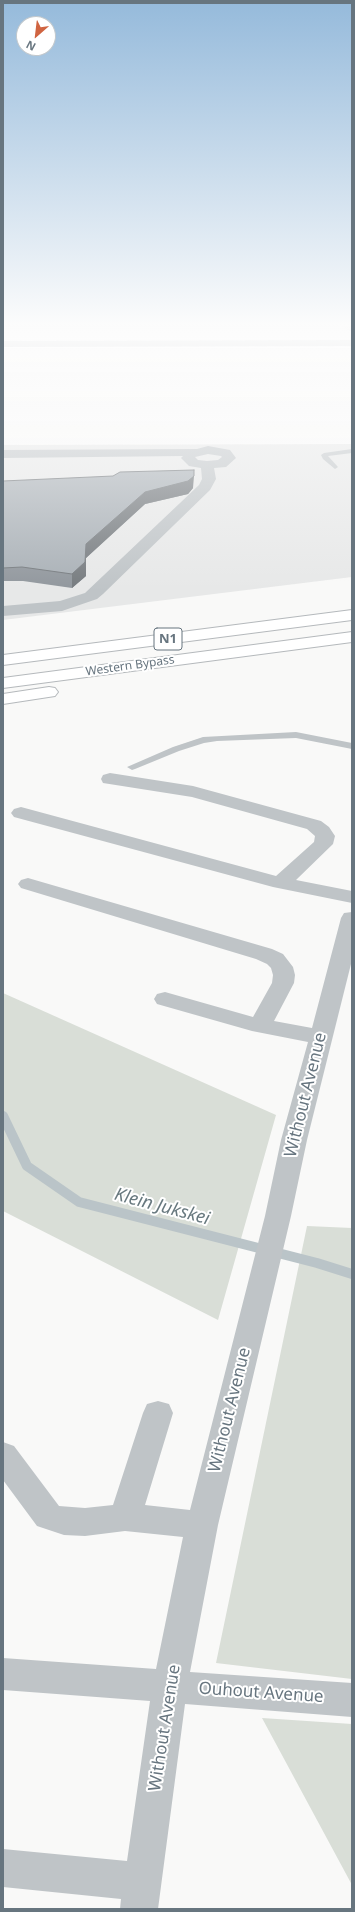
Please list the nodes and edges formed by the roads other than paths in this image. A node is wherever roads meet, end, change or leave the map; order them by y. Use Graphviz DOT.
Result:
graph roads {
  1 [pos="351,451"];
  2 [pos="3,454"];
  3 [pos="199,460"];
  4 [pos="3,462"];
  5 [pos="335,467"];
  6 [pos="3,612"];
  7 [pos="352,615"];
  8 [pos="333,618"];
  9 [pos="352,637"];
  10 [pos="329,639"];
  11 [pos="3,647"];
  12 [pos="3,660"];
  13 [pos="3,683"];
  14 [pos="3,699"];
  15 [pos="352,746"];
  16 [pos="132,767"];
  17 [pos="110,779"];
  18 [pos="21,813"];
  19 [pos="280,882"];
  20 [pos="28,884"];
  21 [pos="352,897"];
  22 [pos="352,918"];
  23 [pos="165,999"];
  24 [pos="260,1026"];
  25 [pos="320,1037"];
  26 [pos="158,1413"];
  27 [pos="3,1455"];
  28 [pos="125,1517"];
  29 [pos="202,1524"];
  30 [pos="3,1674"];
  31 [pos="170,1686"];
  32 [pos="352,1700"];
  33 [pos="3,1868"];
  34 [pos="141,1896"];
  1 -- 5 [label="lane"];
  2 -- 3 [label="street"];
  3 -- 4 [label="street"];
  3 -- 6 [label="street"];
  7 -- 8 [label="highway, Western Bypass / N1"];
  8 -- 11 [label="highway"];
  8 -- 12 [label="highway, Western Bypass / N1"];
  9 -- 10 [label="highway, Western Bypass / N1"];
  10 -- 13 [label="highway, Western Bypass / N1"];
  10 -- 14 [label="highway"];
  15 -- 16 [label="lane"];
  17 -- 19 [label="street"];
  18 -- 19 [label="street"];
  19 -- 21 [label="street"];
  20 -- 24 [label="street"];
  22 -- 25 [label="street, Without Avenue"];
  23 -- 24 [label="street"];
  24 -- 25 [label="street"];
  25 -- 29 [label="street, Without Avenue"];
  26 -- 28 [label="street"];
  27 -- 28 [label="street"];
  28 -- 29 [label="street"];
  29 -- 31 [label="street, Without Avenue"];
  30 -- 31 [label="street, Ouhout Avenue"];
  31 -- 32 [label="street, Ouhout Avenue"];
  31 -- 34 [label="street, Without Avenue"];
  33 -- 34 [label="street"];
}
